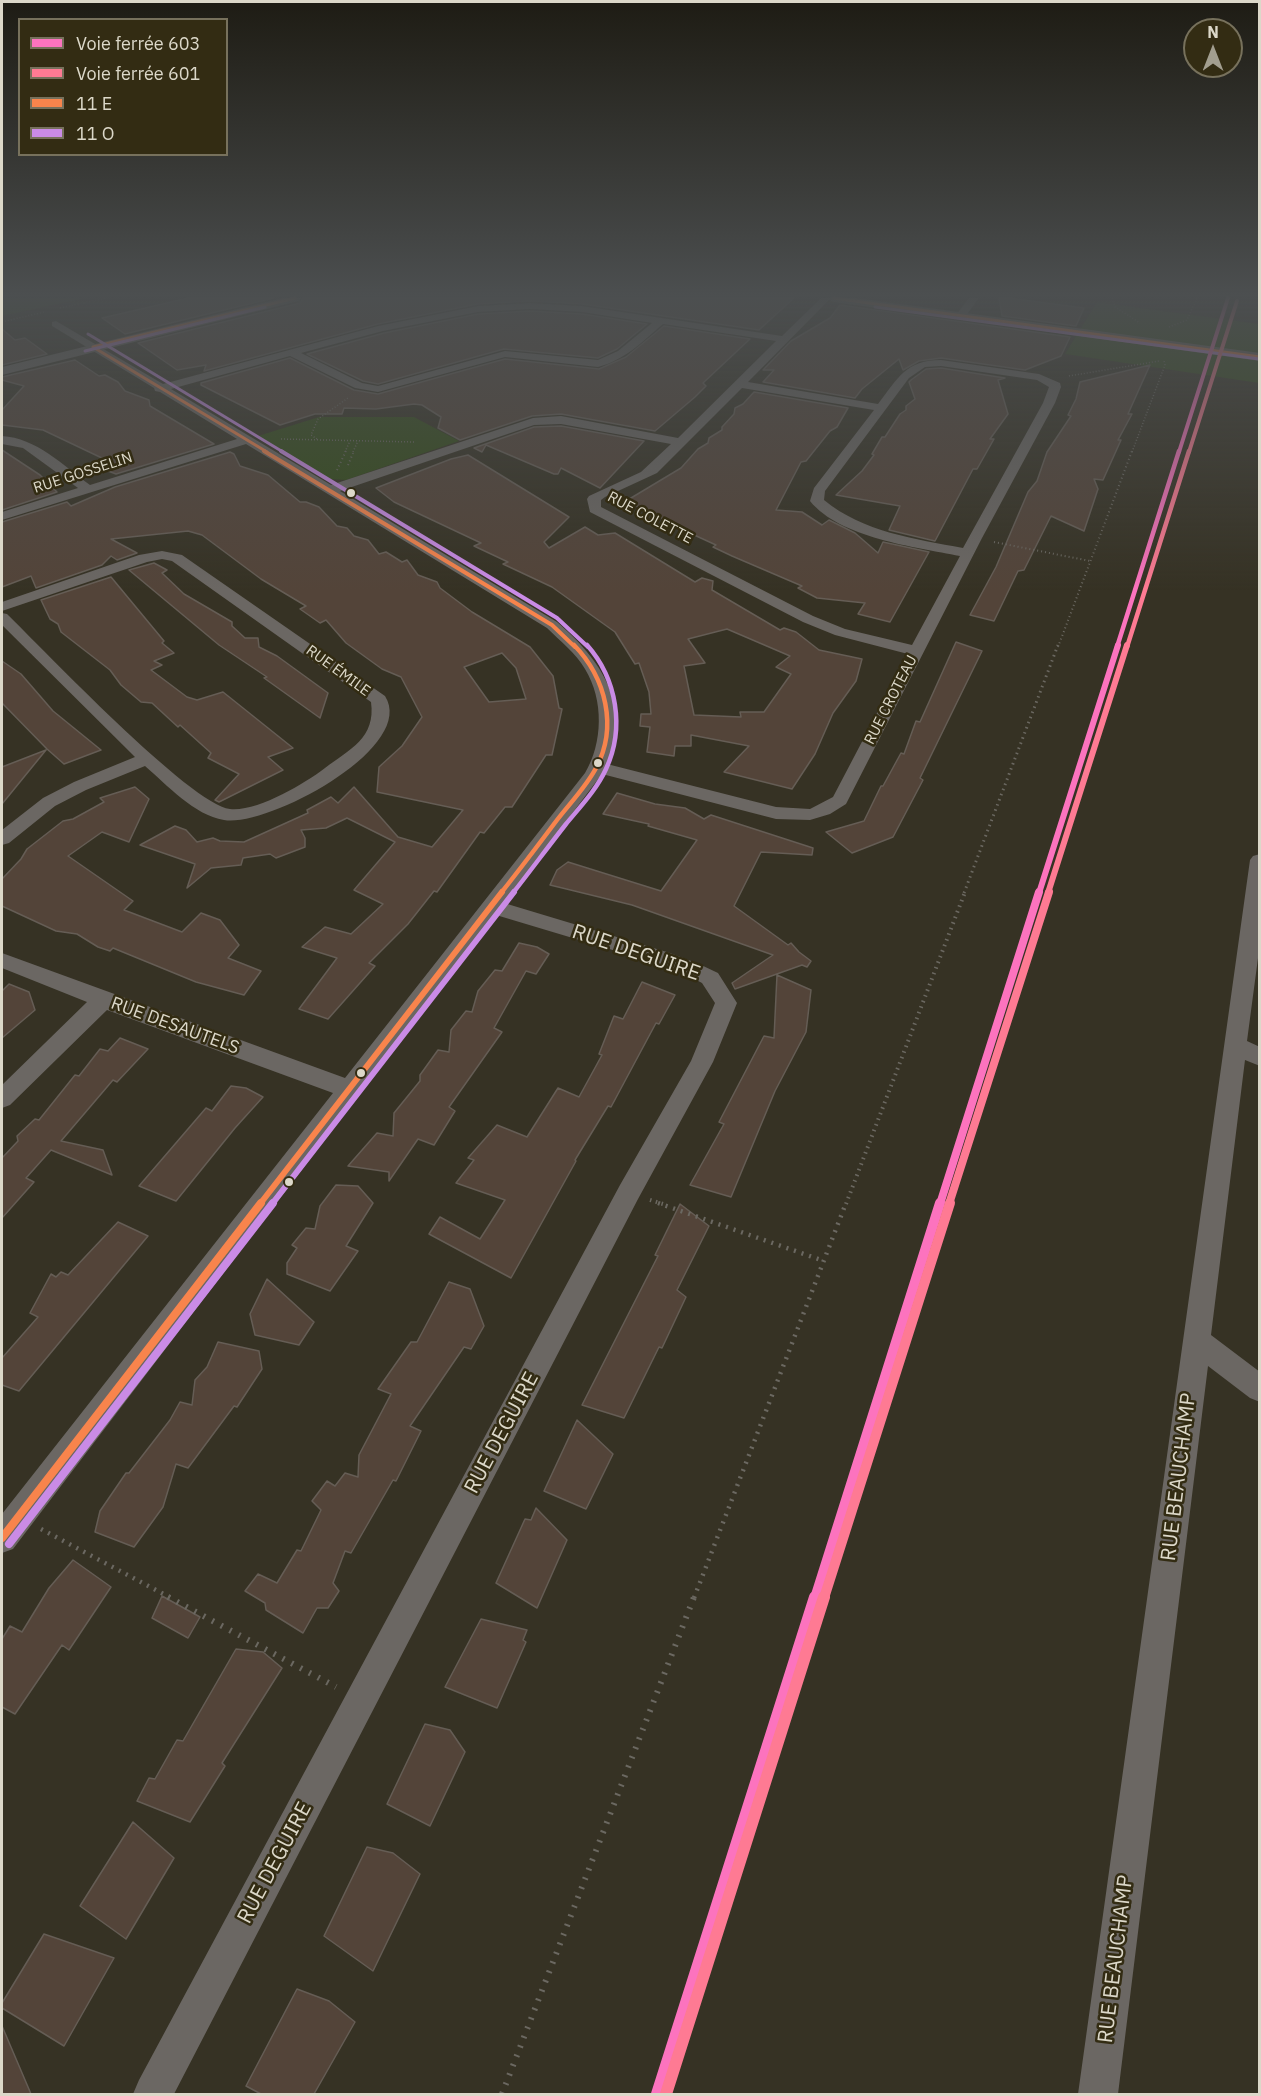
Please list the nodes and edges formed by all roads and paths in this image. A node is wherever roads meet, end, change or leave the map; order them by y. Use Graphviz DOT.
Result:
graph roads {
  1 [pos="170,396"];
  2 [pos="352,396"];
  3 [pos="728,396"];
  4 [pos="810,396"];
  5 [pos="891,396"];
  6 [pos="1053,396"];
  7 [pos="1153,396"];
  8 [pos="882,408"];
  9 [pos="311,435"];
  10 [pos="2,440"];
  11 [pos="298,440"];
  12 [pos="319,440"];
  13 [pos="244,441"];
  14 [pos="350,441"];
  15 [pos="680,442"];
  16 [pos="458,447"];
  17 [pos="323,486"];
  18 [pos="86,488"];
  19 [pos="2,516"];
  20 [pos="972,546"];
  21 [pos="1090,561"];
  22 [pos="2,607"];
  23 [pos="2,617"];
  24 [pos="917,651"];
  25 [pos="147,759"];
  26 [pos="597,767"];
  27 [pos="2,839"];
  28 [pos="1260,860"];
  29 [pos="489,906"];
  30 [pos="2,960"];
  31 [pos="103,1000"];
  32 [pos="1248,1051"];
  33 [pos="349,1089"];
  34 [pos="2,1099"];
  35 [pos="629,1192"];
  36 [pos="824,1261"];
  37 [pos="1197,1341"];
  38 [pos="1260,1389"];
  39 [pos="41,1529"];
  40 [pos="2,1538"];
  41 [pos="340,1688"];
  42 [pos="153,2094"];
  43 [pos="502,2094"];
  44 [pos="1098,2094"];
  1 -- 13 [label="street"];
  2 -- 9 [label="path"];
  3 -- 15 [label="street, RUE COLETTE"];
  4 -- 8 [label="street"];
  5 -- 8 [label="street"];
  6 -- 20 [label="street, RUE CROTEAU"];
  7 -- 21 [label="path"];
  8 -- 20 [label="street"];
  9 -- 11 [label="path"];
  9 -- 12 [label="path"];
  10 -- 18 [label="street"];
  11 -- 12 [label="path"];
  11 -- 13 [label="path"];
  12 -- 14 [label="path"];
  13 -- 17 [label="street"];
  13 -- 18 [label="street, RUE GOSSELIN"];
  14 -- 16 [label="path"];
  14 -- 17 [label="path"];
  15 -- 16 [label="street"];
  15 -- 24 [label="street, RUE COLETTE"];
  16 -- 17 [label="street"];
  17 -- 26 [label="street"];
  18 -- 19 [label="street, RUE GOSSELIN"];
  20 -- 21 [label="path"];
  20 -- 24 [label="street, RUE CROTEAU"];
  21 -- 36 [label="path"];
  22 -- 25 [label="street, RUE ÉMILE"];
  23 -- 25 [label="street, RUE ÉMILE"];
  24 -- 26 [label="street, RUE CROTEAU"];
  25 -- 27 [label="street"];
  26 -- 29 [label="street"];
  28 -- 32 [label="street, RUE BEAUCHAMP"];
  29 -- 33 [label="street"];
  29 -- 35 [label="street, RUE DEGUIRE"];
  30 -- 31 [label="street, RUE DESAUTELS"];
  31 -- 33 [label="street, RUE DESAUTELS"];
  31 -- 34 [label="street"];
  32 -- 37 [label="street, RUE BEAUCHAMP"];
  33 -- 40 [label="street"];
  35 -- 36 [label="path"];
  35 -- 42 [label="street, RUE DEGUIRE"];
  36 -- 43 [label="path"];
  37 -- 38 [label="street"];
  37 -- 44 [label="street, RUE BEAUCHAMP"];
  39 -- 41 [label="path"];
}
